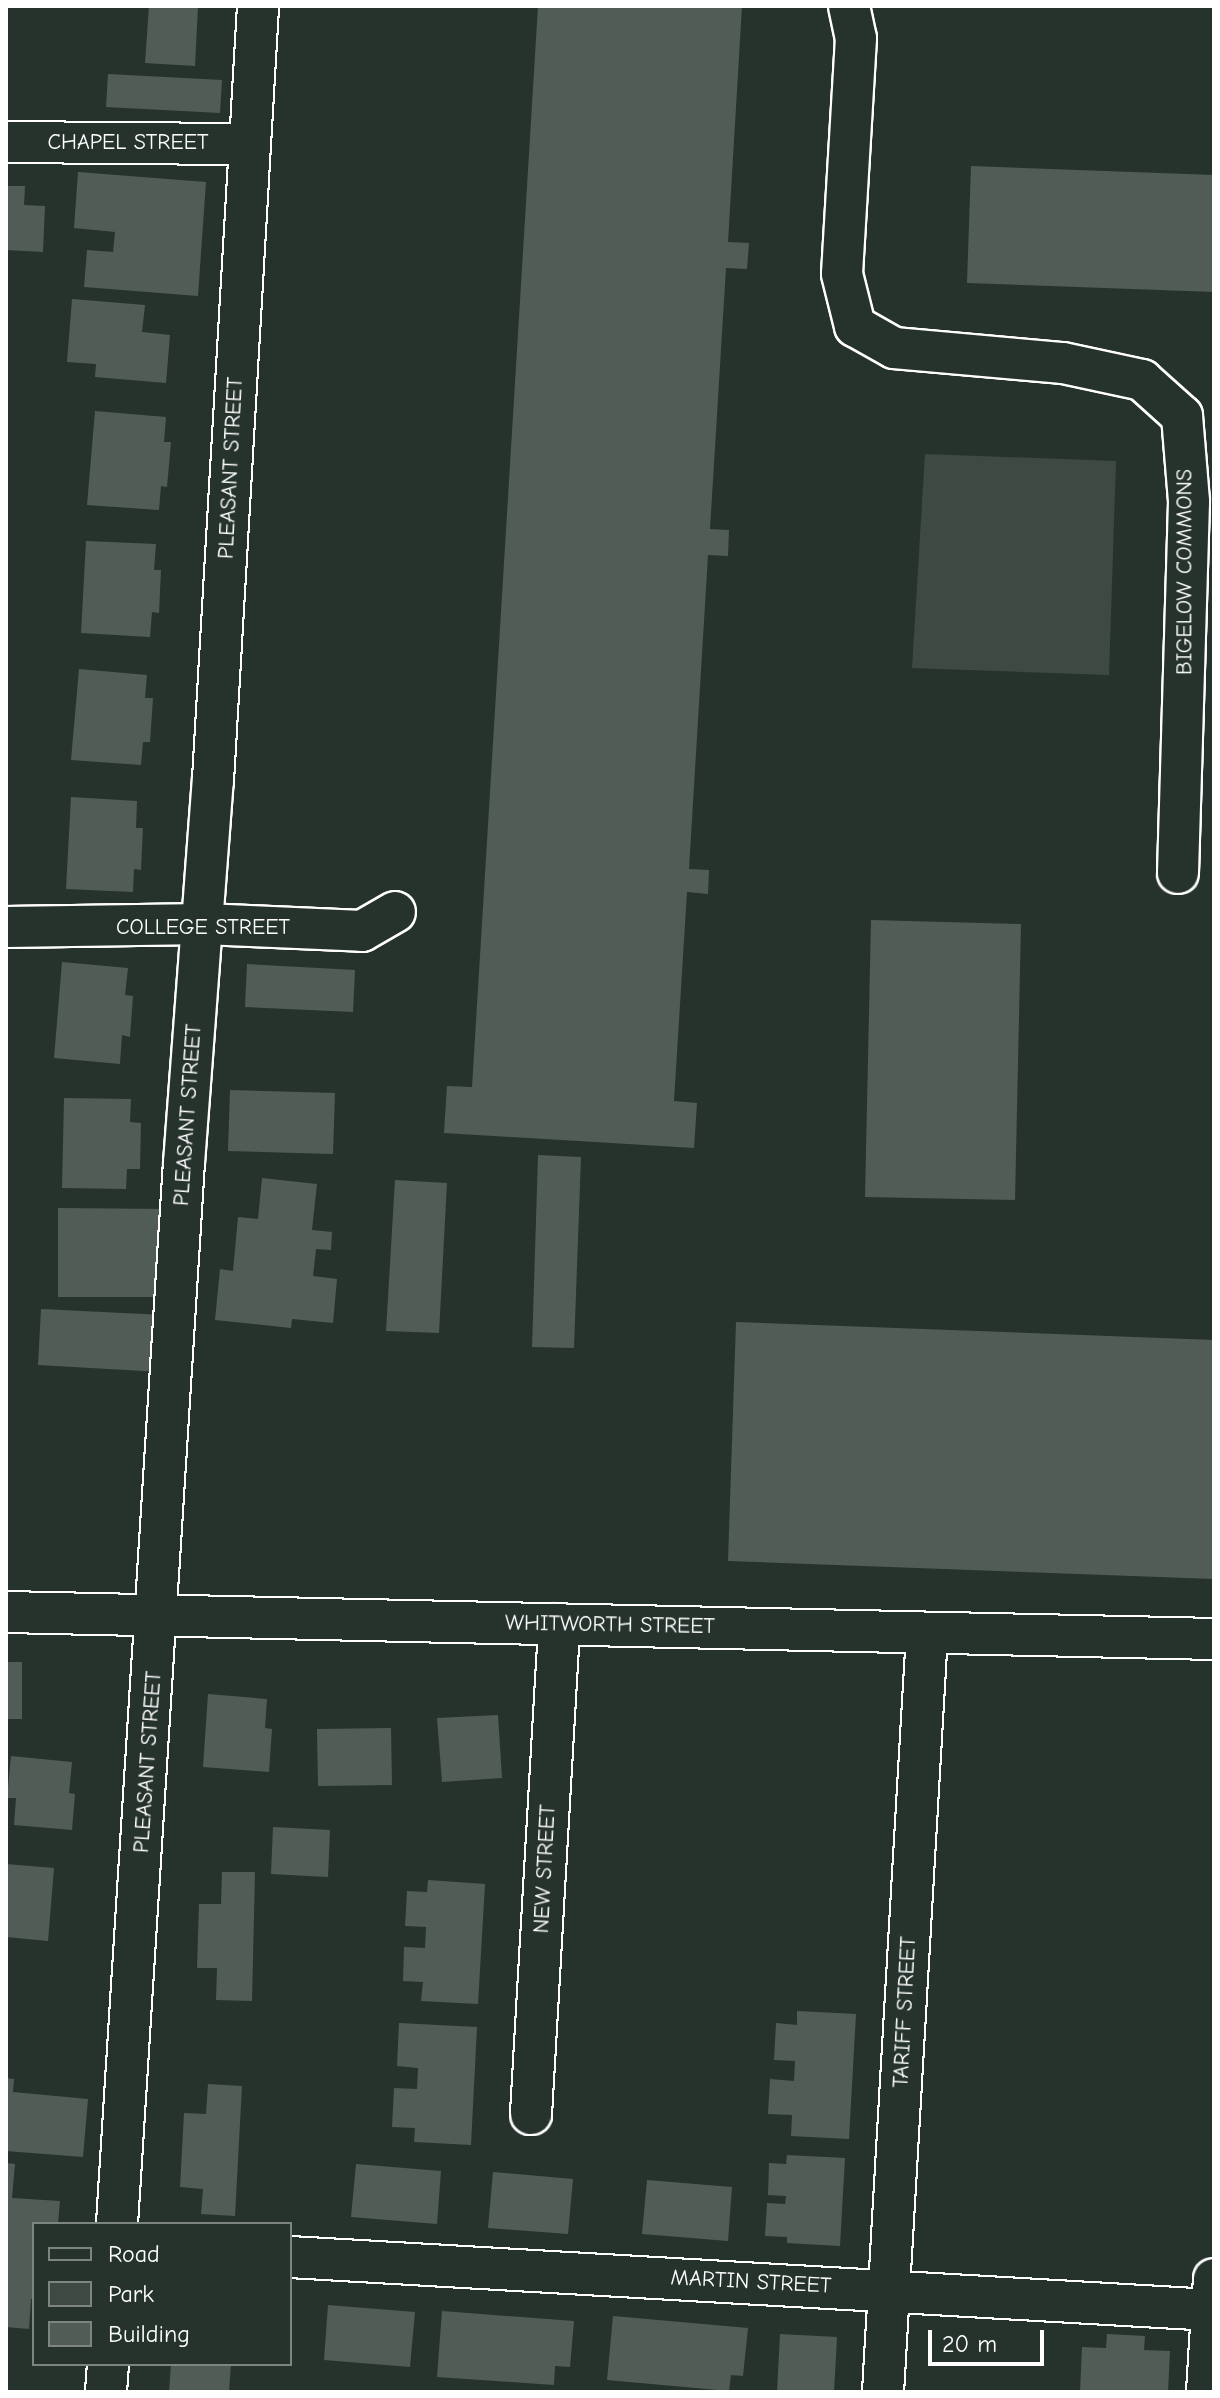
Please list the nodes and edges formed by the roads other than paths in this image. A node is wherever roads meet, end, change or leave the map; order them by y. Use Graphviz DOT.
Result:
graph roads {
  1 [pos="258,6"];
  2 [pos="849,6"];
  3 [pos="6,142"];
  4 [pos="249,144"];
  5 [pos="1178,873"];
  6 [pos="395,912"];
  7 [pos="204,924"];
  8 [pos="6,927"];
  9 [pos="6,1612"];
  10 [pos="158,1615"];
  11 [pos="559,1624"];
  12 [pos="927,1633"];
  13 [pos="1214,1639"];
  14 [pos="531,2114"];
  15 [pos="117,2222"];
  16 [pos="292,2257"];
  17 [pos="889,2290"];
  18 [pos="1213,2294"];
  19 [pos="108,2366"];
  20 [pos="106,2392"];
  21 [pos="883,2392"];
  22 [pos="1207,2392"];
  1 -- 4 [label="street, PLEASANT STREET"];
  2 -- 5 [label="street, BIGELOW COMMONS"];
  3 -- 4 [label="street, CHAPEL STREET"];
  4 -- 7 [label="street, PLEASANT STREET"];
  6 -- 7 [label="street, COLLEGE STREET"];
  7 -- 8 [label="street, COLLEGE STREET"];
  7 -- 10 [label="street, PLEASANT STREET"];
  9 -- 10 [label="street, WHITWORTH STREET"];
  10 -- 11 [label="street, WHITWORTH STREET"];
  10 -- 15 [label="street, PLEASANT STREET"];
  11 -- 12 [label="street, WHITWORTH STREET"];
  11 -- 14 [label="street, NEW STREET"];
  12 -- 13 [label="street, WHITWORTH STREET"];
  12 -- 17 [label="street, TARIFF STREET"];
  16 -- 17 [label="street, MARTIN STREET"];
  17 -- 18 [label="street, MARTIN STREET"];
  17 -- 21 [label="street, TARIFF STREET"];
  18 -- 22 [label="street"];
  19 -- 20 [label="street"];
}
